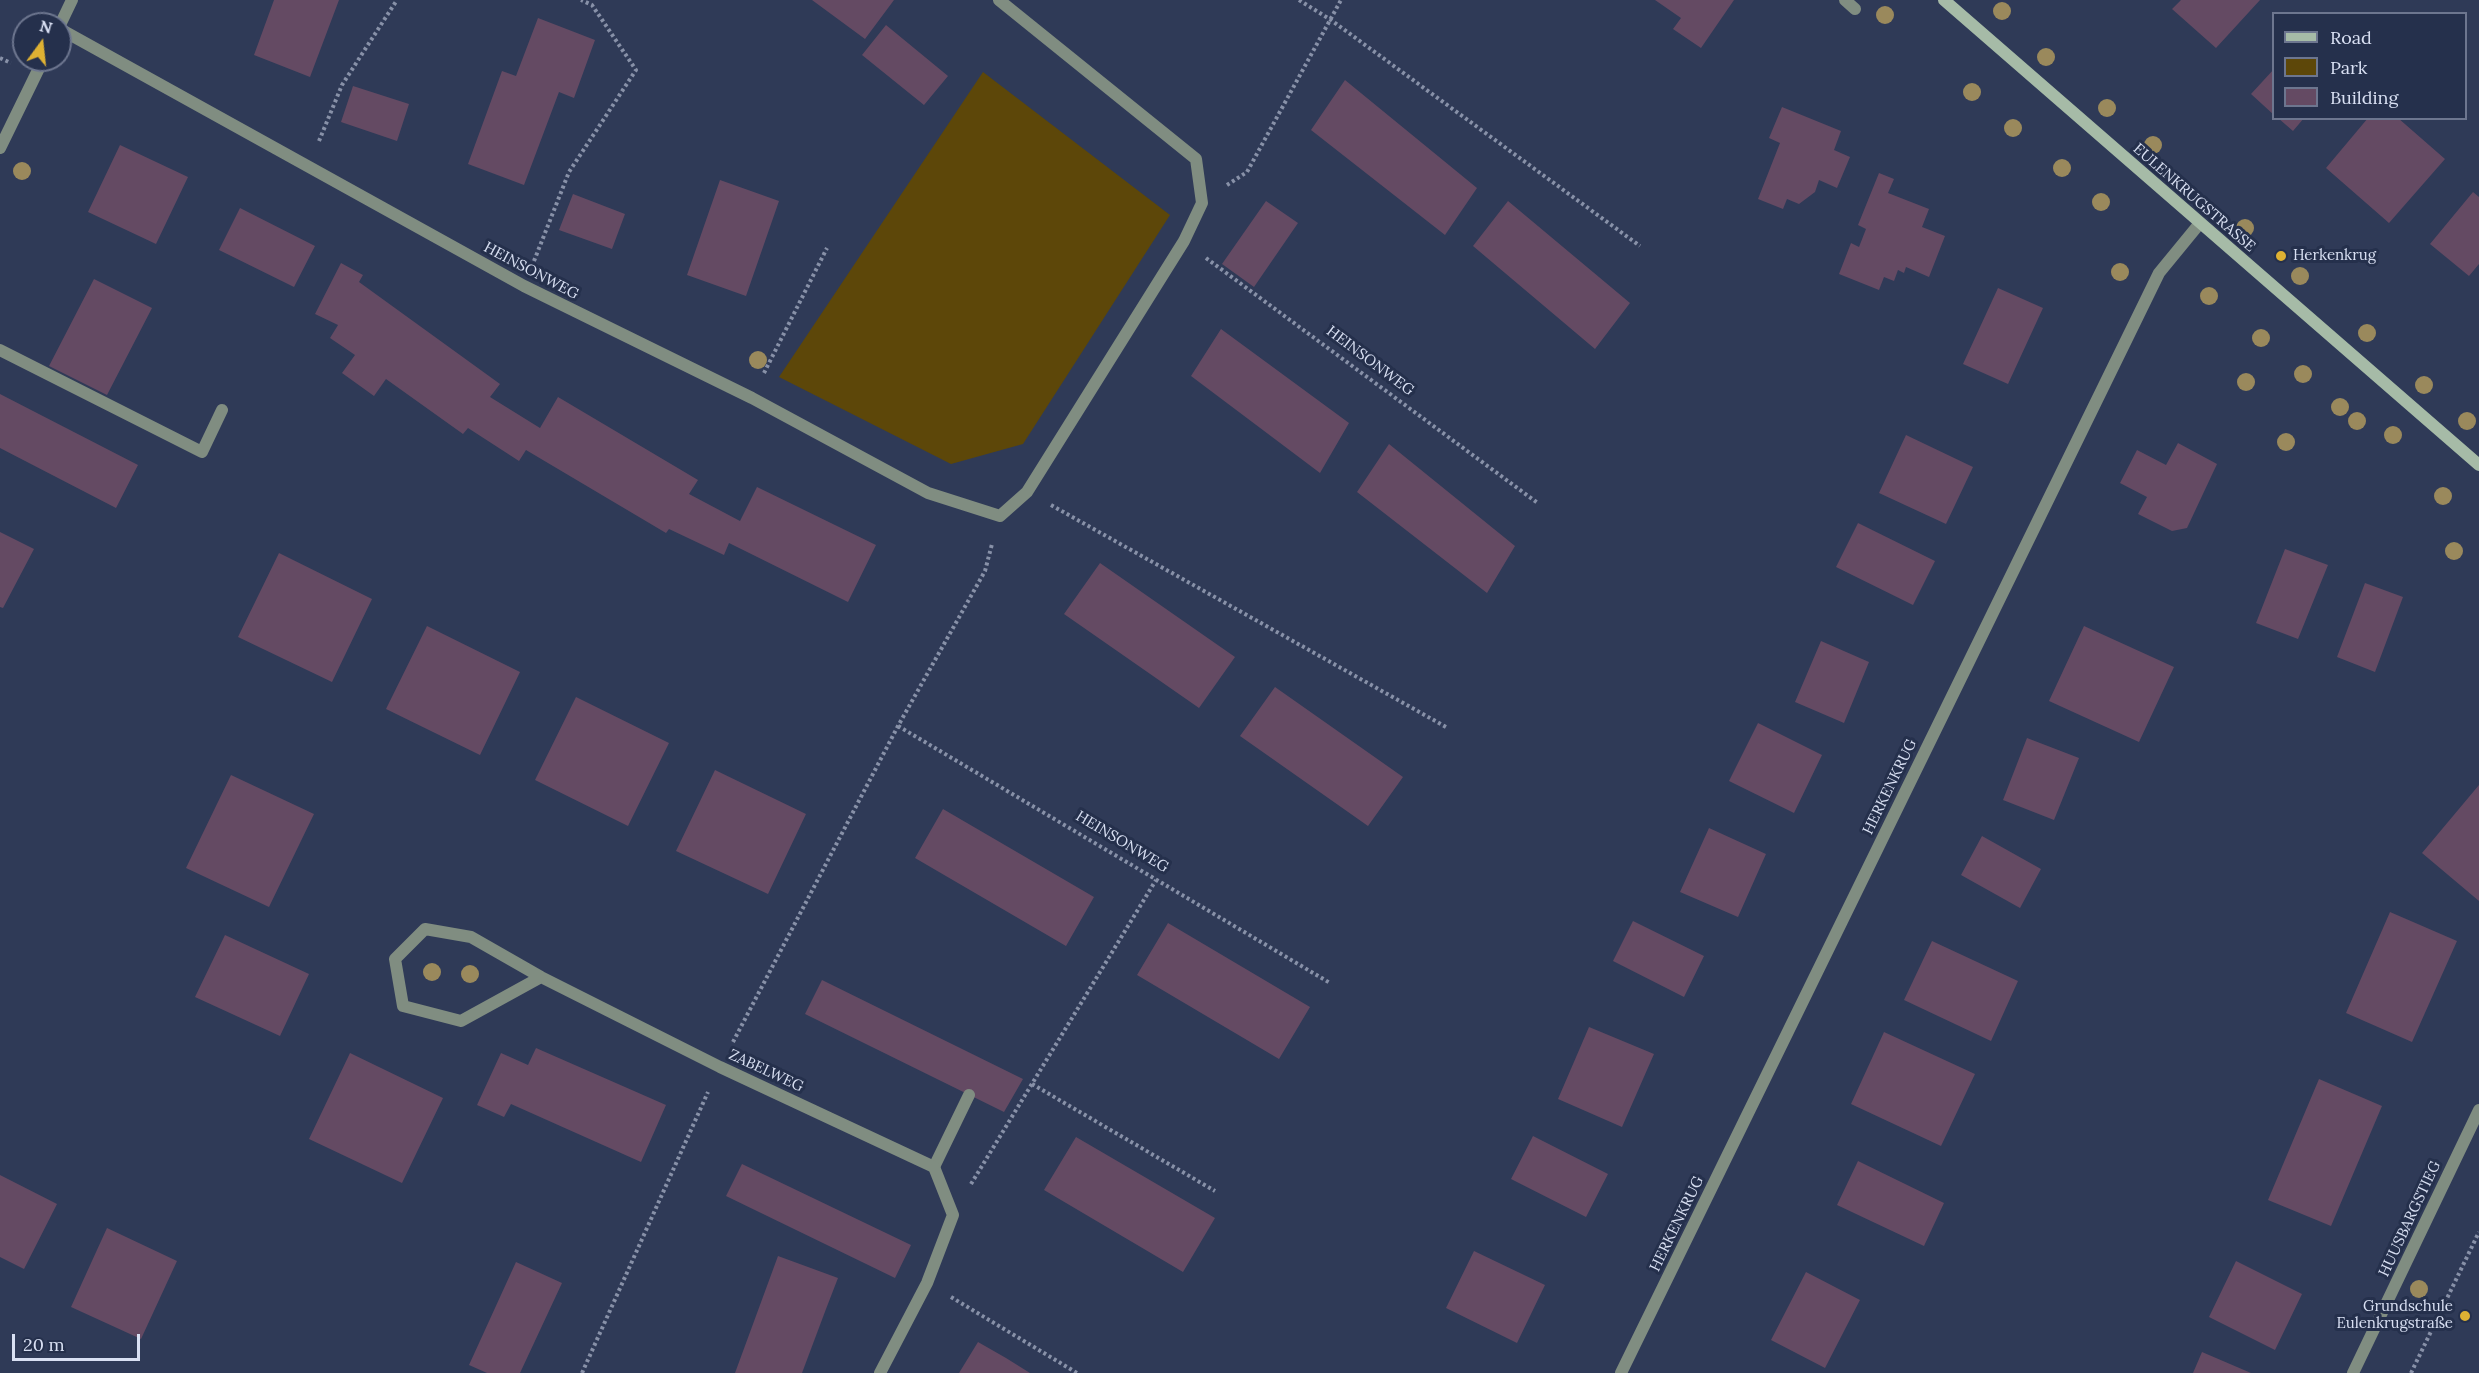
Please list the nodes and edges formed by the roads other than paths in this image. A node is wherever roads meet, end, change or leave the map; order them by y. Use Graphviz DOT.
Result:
graph roads {
  1 [pos="999,0"];
  2 [pos="1845,0"];
  3 [pos="1944,0"];
  4 [pos="1855,9"];
  5 [pos="72,34"];
  6 [pos="37,72"];
  7 [pos="0,148"];
  8 [pos="2200,223"];
  9 [pos="0,350"];
  10 [pos="222,411"];
  11 [pos="2479,465"];
  12 [pos="541,977"];
  13 [pos="969,1095"];
  14 [pos="2479,1110"];
  15 [pos="934,1167"];
  16 [pos="880,1373"];
  17 [pos="1621,1373"];
  18 [pos="2353,1373"];
  1 -- 5 [label="street, HEINSONWEG"];
  2 -- 4 [label="street"];
  3 -- 8 [label="main road, EULENKRUGSTRASSE"];
  6 -- 7 [label="street"];
  8 -- 11 [label="main road, EULENKRUGSTRASSE"];
  8 -- 17 [label="street, HERKENKRUG"];
  9 -- 10 [label="street"];
  12 -- 12 [label="street, ZABELWEG"];
  12 -- 15 [label="street, ZABELWEG"];
  13 -- 15 [label="street"];
  14 -- 18 [label="street, HUUSBARGSTIEG"];
  15 -- 16 [label="street"];
}
